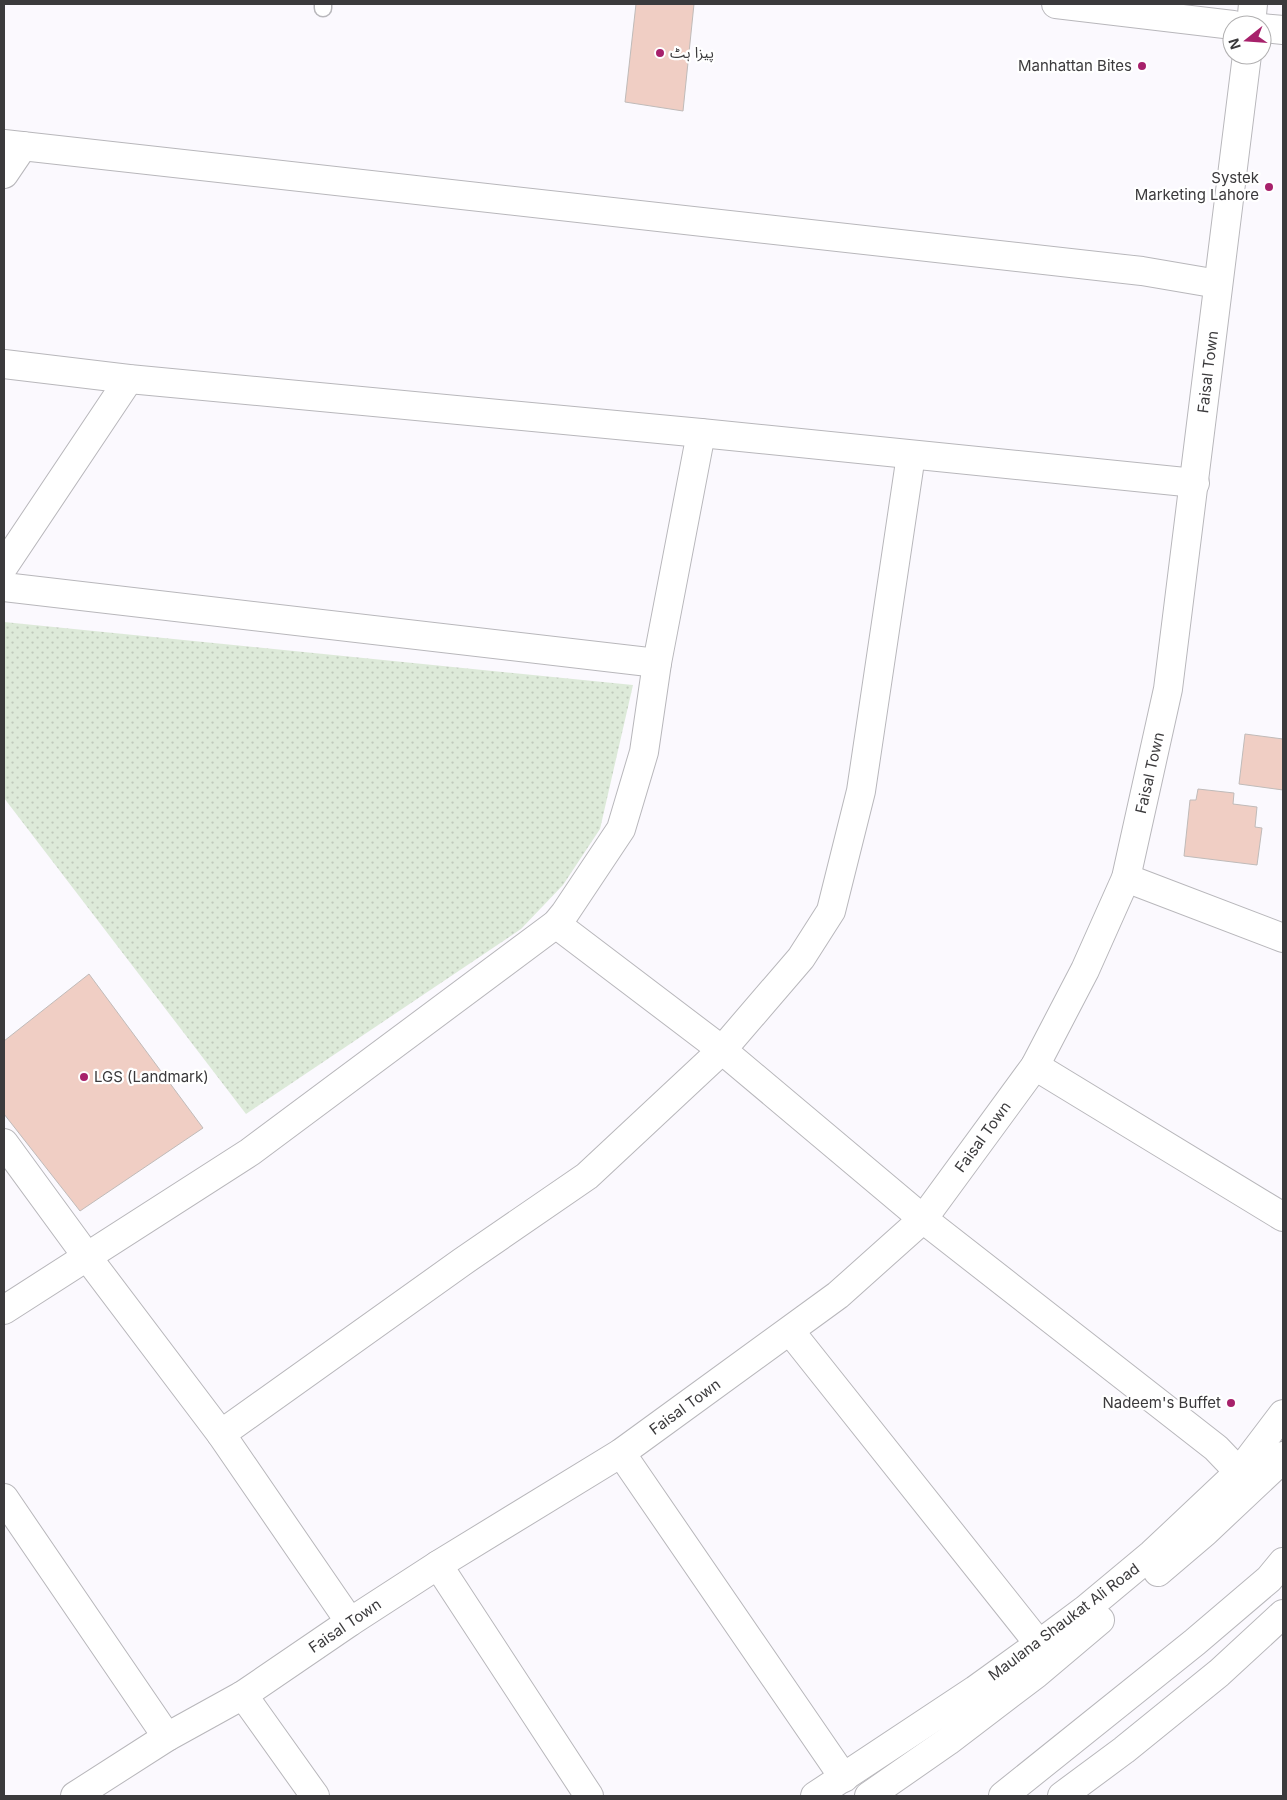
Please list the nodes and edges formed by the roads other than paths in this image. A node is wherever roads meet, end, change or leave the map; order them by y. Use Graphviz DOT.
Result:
graph roads {
  1 [pos="1056,4"];
  2 [pos="1222,24"];
  3 [pos="1246,65"];
  4 [pos="13,145"];
  5 [pos="4,174"];
  6 [pos="1218,284"];
  7 [pos="4,364"];
  8 [pos="129,379"];
  9 [pos="701,433"];
  10 [pos="911,455"];
  11 [pos="1195,483"];
  12 [pos="4,566"];
  13 [pos="4,587"];
  14 [pos="657,663"];
  15 [pos="1126,878"];
  16 [pos="556,924"];
  17 [pos="1283,938"];
  18 [pos="722,1050"];
  19 [pos="1035,1066"];
  20 [pos="4,1143"];
  21 [pos="1283,1217"];
  22 [pos="924,1219"];
  23 [pos="88,1258"];
  24 [pos="4,1310"];
  25 [pos="790,1331"];
  26 [pos="1283,1414"];
  27 [pos="221,1434"];
  28 [pos="622,1453"];
  29 [pos="1283,1456"];
  30 [pos="1239,1472"];
  31 [pos="4,1498"];
  32 [pos="1283,1562"];
  33 [pos="438,1565"];
  34 [pos="1283,1614"];
  35 [pos="350,1622"];
  36 [pos="1039,1644"];
  37 [pos="243,1695"];
  38 [pos="167,1736"];
  39 [pos="844,1778"];
  40 [pos="1012,1789"];
  41 [pos="75,1796"];
  42 [pos="314,1796"];
  43 [pos="589,1796"];
  44 [pos="815,1796"];
  45 [pos="869,1796"];
  46 [pos="1062,1796"];
  1 -- 2 [label="street"];
  3 -- 6 [label="street, Faisal Town"];
  4 -- 5 [label="street"];
  4 -- 6 [label="street"];
  6 -- 11 [label="street, Faisal Town"];
  7 -- 8 [label="street"];
  8 -- 9 [label="street"];
  8 -- 12 [label="street"];
  9 -- 10 [label="street"];
  9 -- 14 [label="street"];
  10 -- 11 [label="street"];
  10 -- 18 [label="street"];
  11 -- 15 [label="street, Faisal Town"];
  13 -- 14 [label="street"];
  14 -- 16 [label="street"];
  15 -- 17 [label="street"];
  15 -- 19 [label="street, Faisal Town"];
  16 -- 18 [label="street"];
  16 -- 23 [label="street"];
  18 -- 22 [label="street"];
  18 -- 27 [label="street"];
  19 -- 21 [label="street"];
  19 -- 22 [label="street, Faisal Town"];
  20 -- 23 [label="street"];
  22 -- 25 [label="street, Faisal Town"];
  22 -- 30 [label="street"];
  23 -- 24 [label="street"];
  23 -- 27 [label="street"];
  25 -- 28 [label="street, Faisal Town"];
  25 -- 36 [label="street"];
  26 -- 30 [label="street, Maulana Shaukat Ali Road"];
  27 -- 35 [label="street"];
  28 -- 33 [label="street, Faisal Town"];
  28 -- 39 [label="street"];
  29 -- 45 [label="street"];
  30 -- 36 [label="street, Maulana Shaukat Ali Road"];
  31 -- 38 [label="street"];
  32 -- 40 [label="street"];
  33 -- 35 [label="street, Faisal Town"];
  33 -- 43 [label="street"];
  34 -- 46 [label="street"];
  35 -- 37 [label="street, Faisal Town"];
  36 -- 39 [label="street, Maulana Shaukat Ali Road"];
  37 -- 38 [label="street, Faisal Town"];
  37 -- 42 [label="street"];
  38 -- 41 [label="street, Faisal Town"];
  39 -- 44 [label="street, Maulana Shaukat Ali Road"];
}
